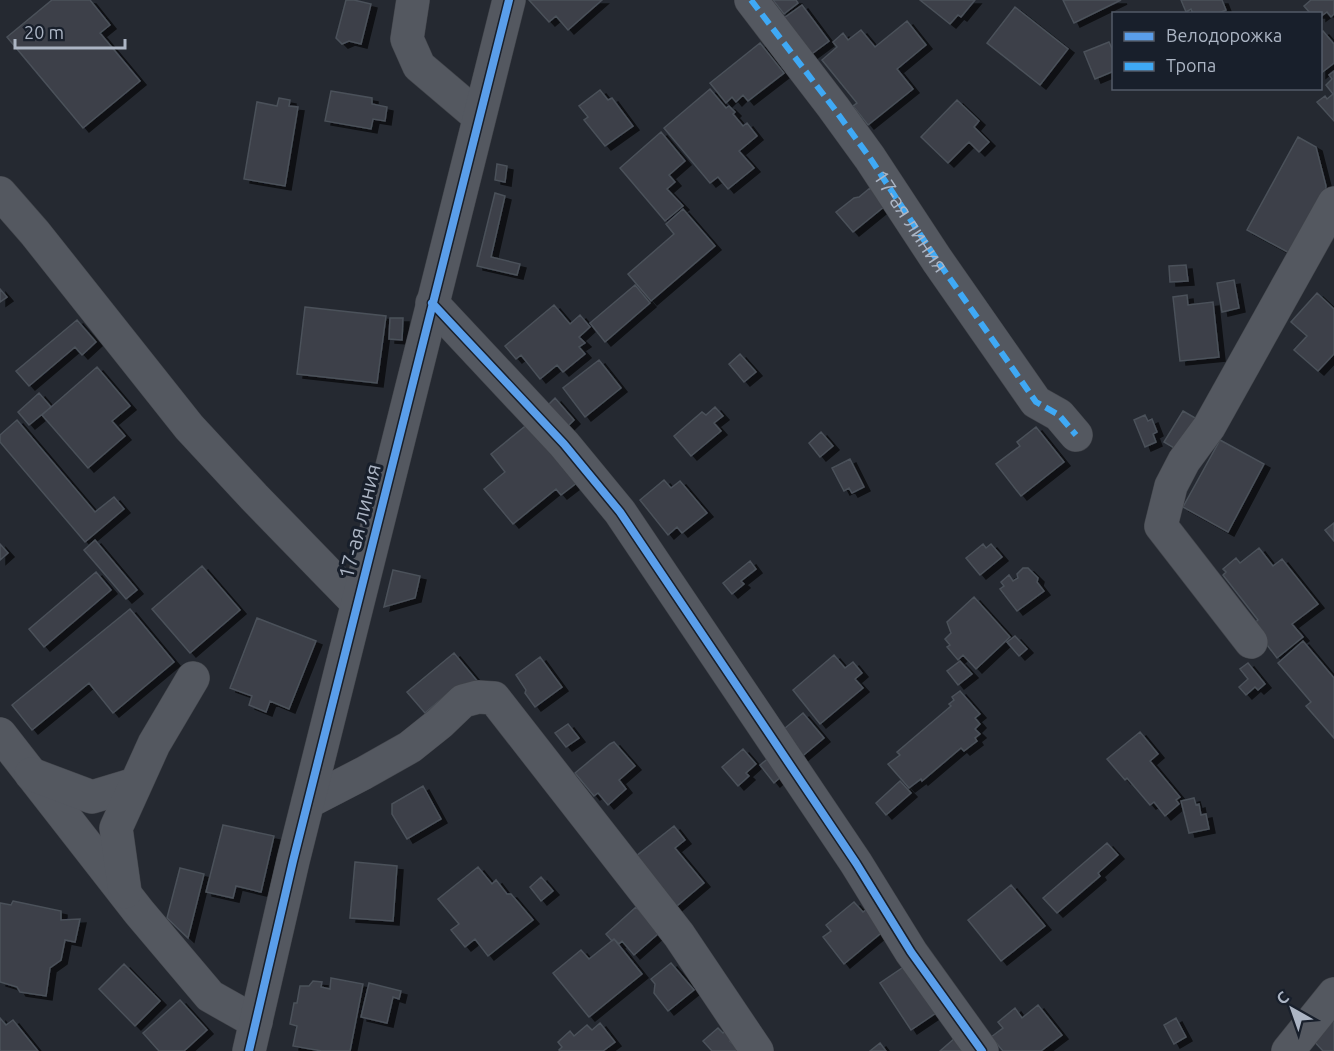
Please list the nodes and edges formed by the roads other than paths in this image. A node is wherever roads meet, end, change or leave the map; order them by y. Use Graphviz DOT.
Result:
graph roads {
  1 [pos="413,0"];
  2 [pos="509,0"];
  3 [pos="751,0"];
  4 [pos="479,117"];
  5 [pos="0,193"];
  6 [pos="1334,203"];
  7 [pos="432,303"];
  8 [pos="1076,435"];
  9 [pos="357,603"];
  10 [pos="1251,642"];
  11 [pos="193,678"];
  12 [pos="0,734"];
  13 [pos="31,774"];
  14 [pos="135,784"];
  15 [pos="308,802"];
  16 [pos="125,894"];
  17 [pos="1334,994"];
  18 [pos="253,1036"];
  19 [pos="757,1051"];
  20 [pos="982,1051"];
  21 [pos="1288,1051"];
  1 -- 4 [label="street"];
  2 -- 4 [label="street, 17-ая линия"];
  3 -- 8 [label="street, 17-ая линия"];
  4 -- 7 [label="street, 17-ая линия"];
  5 -- 9 [label="street"];
  6 -- 10 [label="street"];
  7 -- 9 [label="street, 17-ая линия"];
  7 -- 20 [label="street"];
  9 -- 15 [label="street, 17-ая линия"];
  11 -- 14 [label="street"];
  12 -- 13 [label="street"];
  13 -- 14 [label="street"];
  13 -- 16 [label="street"];
  14 -- 16 [label="street"];
  15 -- 18 [label="street, 17-ая линия"];
  15 -- 19 [label="street"];
  16 -- 18 [label="street"];
  17 -- 21 [label="street"];
}
